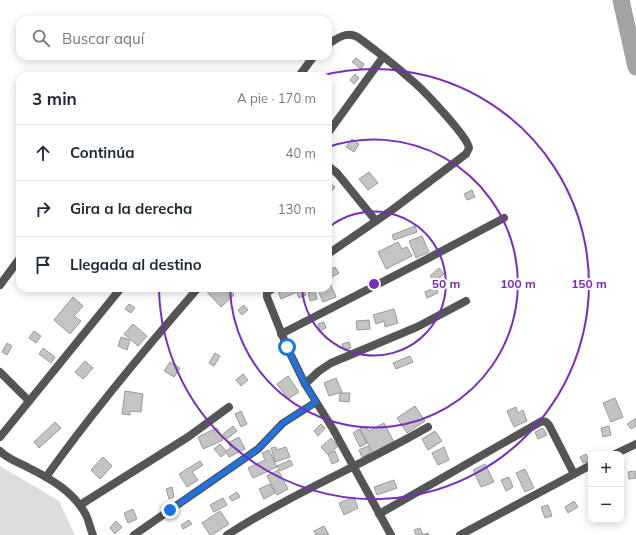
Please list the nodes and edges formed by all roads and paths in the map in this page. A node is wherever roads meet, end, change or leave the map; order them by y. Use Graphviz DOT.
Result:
graph roads {
  1 [pos="332,42"];
  2 [pos="383,57"];
  3 [pos="311,60"];
  4 [pos="302,72"];
  5 [pos="332,128"];
  6 [pos="332,169"];
  7 [pos="504,218"];
  8 [pos="376,221"];
  9 [pos="332,251"];
  10 [pos="16,263"];
  11 [pos="0,285"];
  12 [pos="118,292"];
  13 [pos="195,292"];
  14 [pos="268,292"];
  15 [pos="466,301"];
  16 [pos="281,334"];
  17 [pos="0,372"];
  18 [pos="305,384"];
  19 [pos="29,401"];
  20 [pos="316,402"];
  21 [pos="229,408"];
  22 [pos="428,427"];
  23 [pos="0,437"];
  24 [pos="636,444"];
  25 [pos="0,450"];
  26 [pos="621,451"];
  27 [pos="353,467"];
  28 [pos="588,467"];
  29 [pos="574,474"];
  30 [pos="46,477"];
  31 [pos="80,505"];
  32 [pos="379,514"];
  33 [pos="93,535"];
  34 [pos="134,535"];
  35 [pos="227,535"];
  36 [pos="391,535"];
  37 [pos="460,535"];
  1 -- 2 [label="street"];
  2 -- 5 [label="street"];
  2 -- 8 [label="street"];
  3 -- 4 [label="street"];
  6 -- 8 [label="street"];
  7 -- 16 [label="street"];
  8 -- 9 [label="street"];
  10 -- 11 [label="street"];
  12 -- 19 [label="street"];
  13 -- 30 [label="street"];
  14 -- 16 [label="street"];
  15 -- 18 [label="street"];
  16 -- 18 [label="street"];
  17 -- 19 [label="street"];
  18 -- 20 [label="street"];
  19 -- 23 [label="street"];
  20 -- 27 [label="street"];
  20 -- 34 [label="street"];
  21 -- 31 [label="street"];
  22 -- 27 [label="street"];
  24 -- 26 [label="street"];
  25 -- 30 [label="street"];
  27 -- 32 [label="street"];
  27 -- 35 [label="street"];
  28 -- 29 [label="street"];
  29 -- 32 [label="street"];
  29 -- 37 [label="street"];
  30 -- 31 [label="street"];
  31 -- 33 [label="street"];
  32 -- 36 [label="street"];
}
